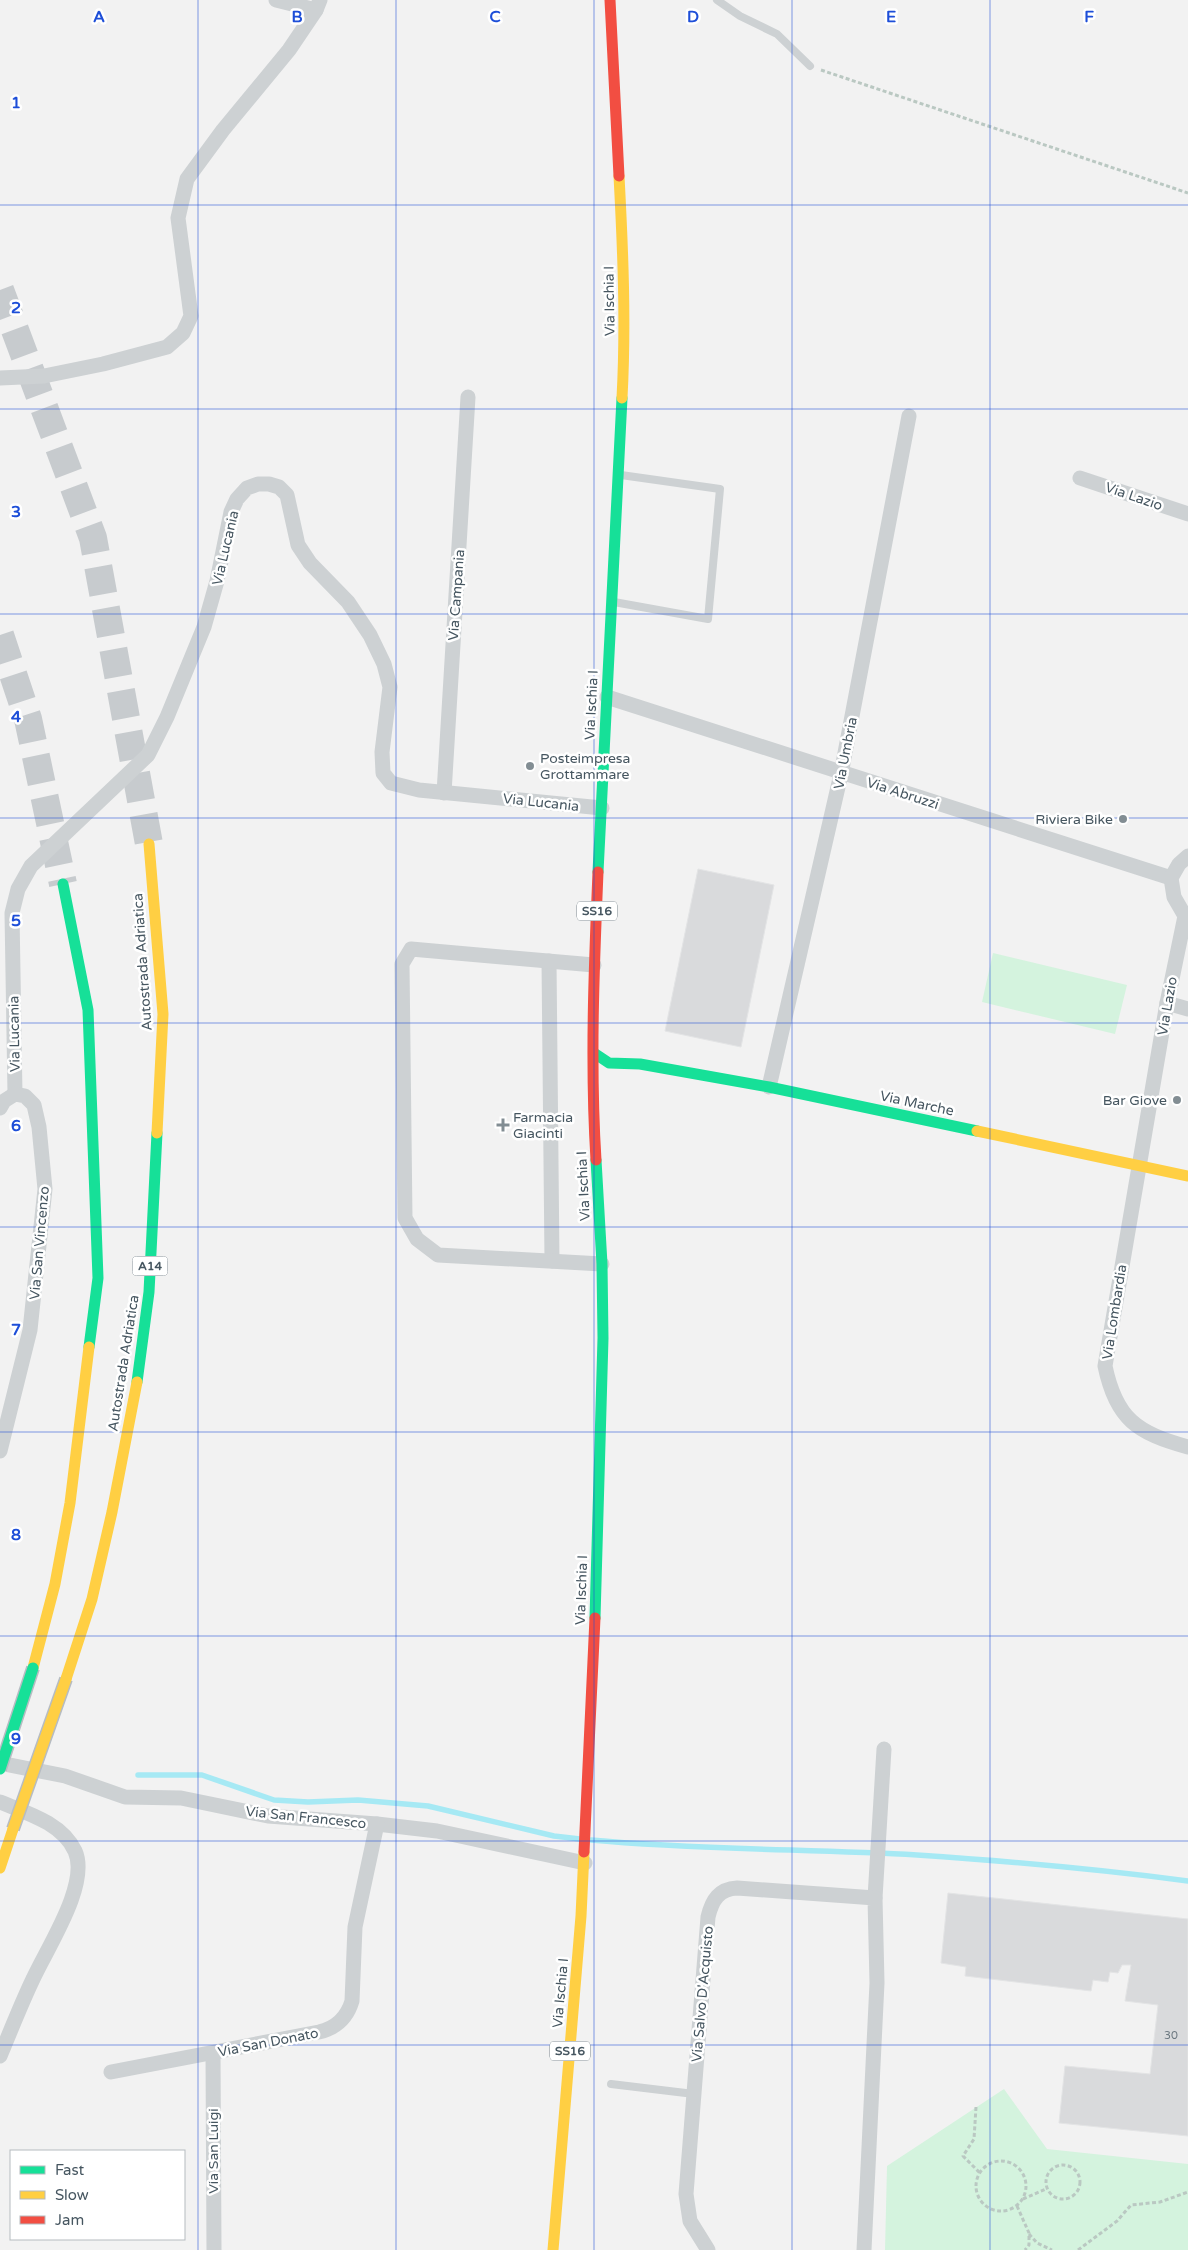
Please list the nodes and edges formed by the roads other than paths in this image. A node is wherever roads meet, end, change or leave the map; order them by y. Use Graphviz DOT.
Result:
graph roads {
  1 [pos="276,0"];
  2 [pos="610,0"];
  3 [pos="717,0"];
  4 [pos="318,5"];
  5 [pos="810,66"];
  6 [pos="0,378"];
  7 [pos="468,397"];
  8 [pos="909,416"];
  9 [pos="619,475"];
  10 [pos="1080,478"];
  11 [pos="1188,514"];
  12 [pos="610,601"];
  13 [pos="607,697"];
  14 [pos="841,774"];
  15 [pos="444,793"];
  16 [pos="602,808"];
  17 [pos="149,844"];
  18 [pos="1188,856"];
  19 [pos="1171,878"];
  20 [pos="62,884"];
  21 [pos="550,962"];
  22 [pos="594,965"];
  23 [pos="1167,1003"];
  24 [pos="1188,1009"];
  25 [pos="618,1050"];
  26 [pos="598,1051"];
  27 [pos="640,1064"];
  28 [pos="769,1087"];
  29 [pos="15,1094"];
  30 [pos="0,1108"];
  31 [pos="1141,1165"];
  32 [pos="1188,1176"];
  33 [pos="552,1261"];
  34 [pos="602,1264"];
  35 [pos="1188,1446"];
  36 [pos="0,1451"];
  37 [pos="884,1749"];
  38 [pos="0,1763"];
  39 [pos="0,1769"];
  40 [pos="0,1802"];
  41 [pos="377,1824"];
  42 [pos="585,1857"];
  43 [pos="0,1868"];
  44 [pos="876,1898"];
  45 [pos="213,2053"];
  46 [pos="0,2056"];
  47 [pos="110,2072"];
  48 [pos="611,2084"];
  49 [pos="694,2094"];
  50 [pos="214,2250"];
  51 [pos="553,2250"];
  52 [pos="708,2250"];
  53 [pos="864,2250"];
  1 -- 4 [label="street"];
  2 -- 9 [label="main road, Via Ischia I / SS16"];
  3 -- 5 [label="lane"];
  4 -- 6 [label="street"];
  7 -- 15 [label="street, Via Campania"];
  8 -- 14 [label="street, Via Umbria"];
  9 -- 12 [label="main road, Via Ischia I / SS16"];
  9 -- 12 [label="lane"];
  10 -- 11 [label="street, Via Lazio"];
  12 -- 13 [label="main road, Via Ischia I / SS16"];
  13 -- 14 [label="street, Via Abruzzi"];
  13 -- 16 [label="main road, Via Ischia I / SS16"];
  14 -- 19 [label="street, Via Abruzzi"];
  14 -- 28 [label="street, Via Umbria"];
  15 -- 16 [label="street, Via Lucania"];
  15 -- 29 [label="street, Via Lucania"];
  16 -- 22 [label="main road, Via Ischia I / SS16"];
  17 -- 43 [label="main road, Autostrada Adriatica / A14, bridge"];
  18 -- 19 [label="street"];
  19 -- 23 [label="street, Via Lazio"];
  20 -- 39 [label="main road, bridge"];
  21 -- 22 [label="street"];
  21 -- 33 [label="street"];
  21 -- 33 [label="street"];
  22 -- 26 [label="main road, Via Ischia I / SS16"];
  23 -- 24 [label="street"];
  23 -- 31 [label="street, Via Lazio"];
  25 -- 27 [label="main road, Via Marche"];
  26 -- 27 [label="main road, Via Marche"];
  26 -- 34 [label="main road, Via Ischia I / SS16"];
  27 -- 28 [label="main road, Via Marche"];
  28 -- 31 [label="main road, Via Marche"];
  29 -- 30 [label="street"];
  29 -- 36 [label="street, Via San Vincenzo"];
  31 -- 32 [label="main road, Via Marche"];
  31 -- 35 [label="street, Via Lombardia"];
  33 -- 34 [label="street"];
  34 -- 42 [label="main road, Via Ischia I / SS16"];
  37 -- 44 [label="street"];
  38 -- 41 [label="street, Via San Francesco"];
  40 -- 46 [label="street"];
  41 -- 42 [label="street, Via San Francesco"];
  41 -- 45 [label="street, Via San Donato"];
  42 -- 51 [label="main road, Via Ischia I / SS16"];
  44 -- 49 [label="street, Via Salvo D'Acquisto"];
  44 -- 53 [label="street"];
  45 -- 47 [label="street, Via San Donato"];
  45 -- 50 [label="street, Via San Luigi"];
  48 -- 49 [label="lane"];
  49 -- 52 [label="street, Via Salvo D'Acquisto"];
}
